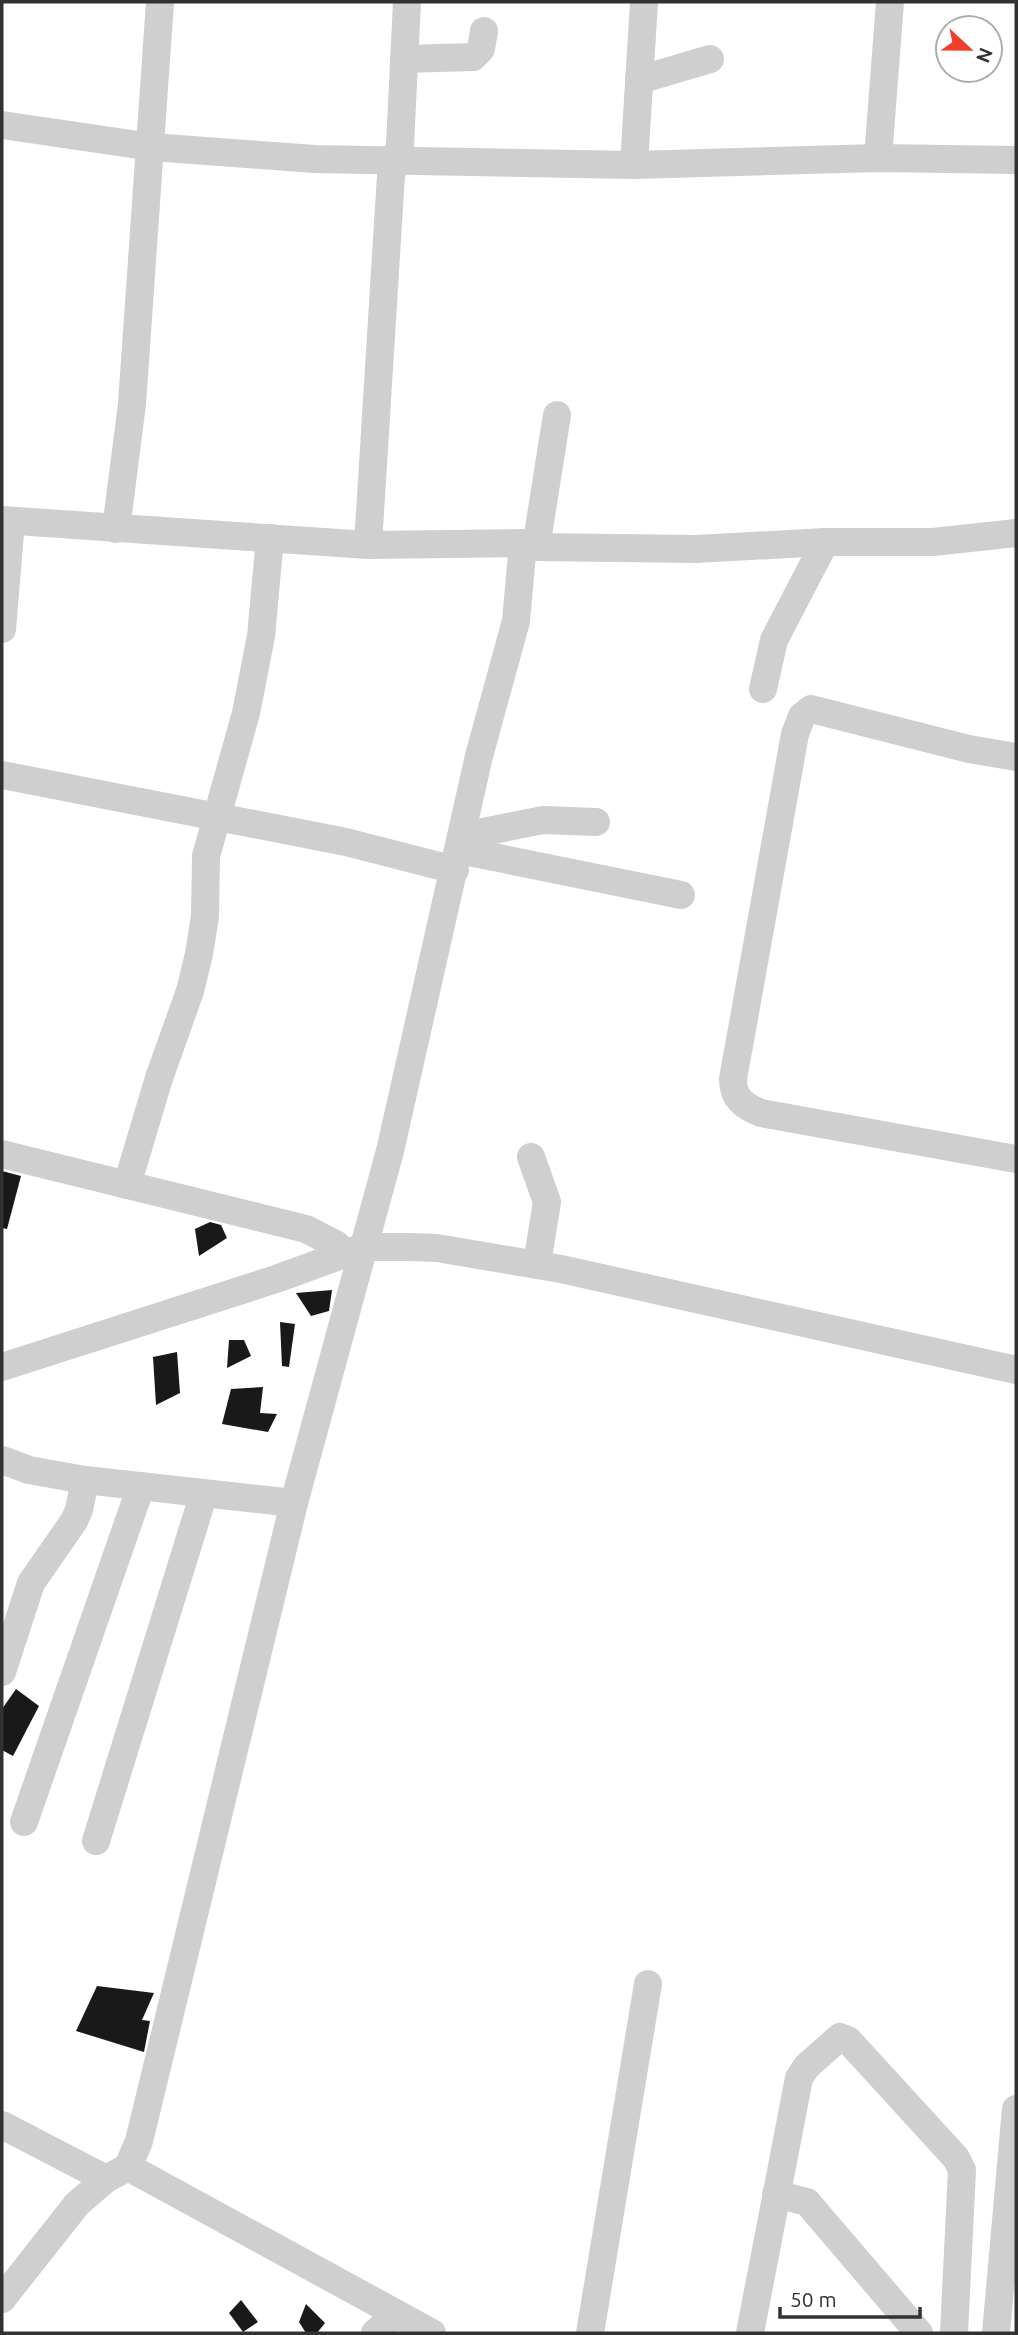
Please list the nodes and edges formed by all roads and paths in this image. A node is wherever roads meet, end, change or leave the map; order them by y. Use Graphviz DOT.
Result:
graph roads {
  1 [pos="160,2"];
  2 [pos="407,2"];
  3 [pos="644,2"];
  4 [pos="890,2"];
  5 [pos="484,31"];
  6 [pos="404,58"];
  7 [pos="710,60"];
  8 [pos="639,80"];
  9 [pos="2,125"];
  10 [pos="152,147"];
  11 [pos="878,158"];
  12 [pos="395,160"];
  13 [pos="1016,160"];
  14 [pos="634,165"];
  15 [pos="557,415"];
  16 [pos="7,521"];
  17 [pos="116,529"];
  18 [pos="1016,533"];
  19 [pos="270,538"];
  20 [pos="825,541"];
  21 [pos="368,545"];
  22 [pos="530,545"];
  23 [pos="2,629"];
  24 [pos="763,690"];
  25 [pos="1016,757"];
  26 [pos="2,775"];
  27 [pos="219,817"];
  28 [pos="596,822"];
  29 [pos="459,852"];
  30 [pos="681,895"];
  31 [pos="2,1154"];
  32 [pos="531,1157"];
  33 [pos="1016,1159"];
  34 [pos="127,1185"];
  35 [pos="354,1251"];
  36 [pos="537,1264"];
  37 [pos="2,1367"];
  38 [pos="1016,1370"];
  39 [pos="2,1460"];
  40 [pos="85,1480"];
  41 [pos="141,1486"];
  42 [pos="204,1493"];
  43 [pos="294,1503"];
  44 [pos="2,1672"];
  45 [pos="24,1822"];
  46 [pos="96,1841"];
  47 [pos="648,1984"];
  48 [pos="1016,2109"];
  49 [pos="2,2126"];
  50 [pos="117,2173"];
  51 [pos="776,2194"];
  52 [pos="2,2299"];
  53 [pos="385,2324"];
  54 [pos="432,2333"];
  55 [pos="590,2333"];
  56 [pos="750,2333"];
  57 [pos="919,2333"];
  58 [pos="954,2333"];
  59 [pos="996,2333"];
  1 -- 10 [label="street"];
  2 -- 6 [label="street"];
  3 -- 8 [label="street"];
  4 -- 11 [label="street"];
  5 -- 6 [label="street"];
  6 -- 12 [label="street"];
  7 -- 8 [label="street"];
  8 -- 14 [label="street"];
  9 -- 10 [label="street"];
  10 -- 12 [label="street"];
  10 -- 17 [label="street"];
  11 -- 13 [label="street"];
  11 -- 14 [label="street"];
  12 -- 14 [label="street"];
  12 -- 21 [label="street"];
  15 -- 22 [label="street"];
  16 -- 17 [label="street"];
  16 -- 23 [label="street"];
  17 -- 19 [label="street"];
  18 -- 20 [label="street"];
  19 -- 21 [label="street"];
  19 -- 27 [label="street"];
  20 -- 22 [label="street"];
  20 -- 24 [label="street"];
  21 -- 22 [label="street"];
  22 -- 29 [label="street"];
  25 -- 33 [label="street"];
  26 -- 27 [label="street"];
  27 -- 29 [label="street"];
  27 -- 34 [label="street"];
  28 -- 29 [label="street"];
  29 -- 30 [label="street"];
  29 -- 35 [label="street"];
  31 -- 34 [label="street"];
  32 -- 36 [label="street"];
  34 -- 35 [label="street"];
  35 -- 36 [label="street"];
  35 -- 37 [label="street"];
  35 -- 43 [label="street"];
  36 -- 38 [label="street"];
  39 -- 40 [label="street"];
  40 -- 41 [label="street"];
  40 -- 44 [label="street"];
  41 -- 42 [label="street"];
  41 -- 45 [label="street"];
  42 -- 43 [label="street"];
  42 -- 46 [label="street"];
  43 -- 50 [label="street"];
  47 -- 55 [label="street"];
  48 -- 59 [label="street"];
  49 -- 50 [label="street"];
  50 -- 52 [label="street"];
  50 -- 53 [label="street"];
  51 -- 56 [label="street"];
  51 -- 57 [label="street"];
  51 -- 58 [label="street"];
  53 -- 54 [label="street"];
}
